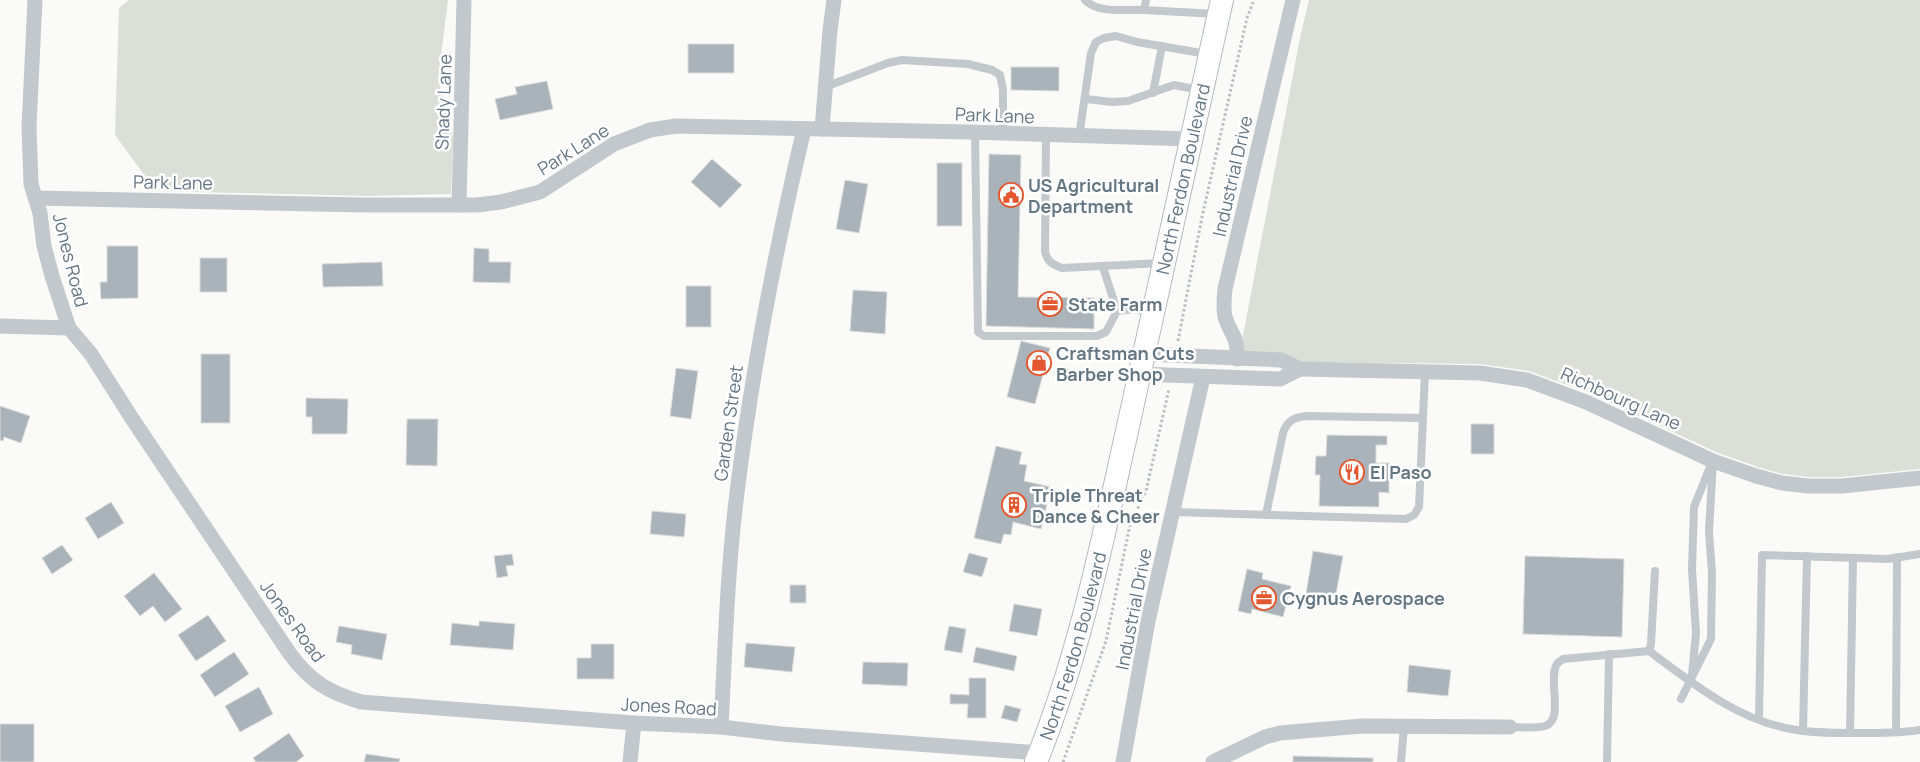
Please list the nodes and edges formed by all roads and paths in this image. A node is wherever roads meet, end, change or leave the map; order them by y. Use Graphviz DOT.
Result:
graph roads {
  1 [pos="35,0"];
  2 [pos="464,0"];
  3 [pos="834,0"];
  4 [pos="1086,0"];
  5 [pos="1146,0"];
  6 [pos="1294,0"];
  7 [pos="1220,7"];
  8 [pos="1144,10"];
  9 [pos="1162,46"];
  10 [pos="1210,55"];
  11 [pos="825,87"];
  12 [pos="1202,90"];
  13 [pos="1152,93"];
  14 [pos="1086,99"];
  15 [pos="804,129"];
  16 [pos="822,130"];
  17 [pos="975,132"];
  18 [pos="1003,134"];
  19 [pos="1046,136"];
  20 [pos="1079,137"];
  21 [pos="1191,139"];
  22 [pos="35,198"];
  23 [pos="459,205"];
  24 [pos="1164,263"];
  25 [pos="1103,267"];
  26 [pos="1117,311"];
  27 [pos="1153,314"];
  28 [pos="0,326"];
  29 [pos="69,328"];
  30 [pos="1237,359"];
  31 [pos="1142,364"];
  32 [pos="1300,369"];
  33 [pos="1424,373"];
  34 [pos="1203,377"];
  35 [pos="1423,418"];
  36 [pos="1713,461"];
  37 [pos="1920,478"];
  38 [pos="1172,512"];
  39 [pos="1266,515"];
  40 [pos="1920,554"];
  41 [pos="1807,556"];
  42 [pos="1897,557"];
  43 [pos="1853,558"];
  44 [pos="1655,571"];
  45 [pos="1649,651"];
  46 [pos="1609,654"];
  47 [pos="1691,682"];
  48 [pos="1681,699"];
  49 [pos="1085,702"];
  50 [pos="1759,719"];
  51 [pos="634,723"];
  52 [pos="1404,726"];
  53 [pos="721,727"];
  54 [pos="1510,727"];
  55 [pos="1920,730"];
  56 [pos="1803,731"];
  57 [pos="1896,732"];
  58 [pos="1850,733"];
  59 [pos="1038,758"];
  60 [pos="630,762"];
  61 [pos="1063,762"];
  62 [pos="1122,762"];
  63 [pos="1213,762"];
  64 [pos="1401,762"];
  65 [pos="1606,762"];
  1 -- 22 [label="street, Jones Road"];
  2 -- 23 [label="street, Shady Lane"];
  3 -- 11 [label="street"];
  4 -- 8 [label="lane"];
  5 -- 8 [label="lane"];
  6 -- 30 [label="street, Industrial Drive"];
  7 -- 8 [label="lane"];
  7 -- 10 [label="main road, North Ferdon Boulevard"];
  9 -- 10 [label="lane"];
  9 -- 13 [label="lane"];
  9 -- 14 [label="lane"];
  10 -- 12 [label="main road, North Ferdon Boulevard"];
  11 -- 16 [label="street"];
  11 -- 18 [label="lane"];
  12 -- 13 [label="lane"];
  12 -- 21 [label="main road, North Ferdon Boulevard"];
  13 -- 14 [label="lane"];
  14 -- 20 [label="lane"];
  15 -- 16 [label="street, Park Lane"];
  15 -- 23 [label="street, Park Lane"];
  15 -- 53 [label="street, Garden Street"];
  16 -- 17 [label="street, Park Lane"];
  17 -- 18 [label="street, Park Lane"];
  17 -- 26 [label="lane"];
  18 -- 19 [label="street, Park Lane"];
  19 -- 20 [label="street, Park Lane"];
  19 -- 25 [label="lane"];
  20 -- 21 [label="street, Park Lane"];
  21 -- 24 [label="main road, North Ferdon Boulevard"];
  22 -- 23 [label="street, Park Lane"];
  22 -- 29 [label="street, Jones Road"];
  24 -- 25 [label="lane"];
  24 -- 27 [label="main road, North Ferdon Boulevard"];
  25 -- 26 [label="lane"];
  26 -- 27 [label="lane"];
  27 -- 31 [label="main road, North Ferdon Boulevard"];
  28 -- 29 [label="street"];
  29 -- 51 [label="street, Jones Road"];
  30 -- 31 [label="street, Richbourg Lane"];
  30 -- 32 [label="street, Richbourg Lane"];
  31 -- 34 [label="street, Richbourg Lane"];
  31 -- 59 [label="main road, North Ferdon Boulevard"];
  32 -- 33 [label="street, Richbourg Lane"];
  32 -- 34 [label="street, Richbourg Lane"];
  33 -- 35 [label="lane"];
  33 -- 36 [label="street, Richbourg Lane"];
  34 -- 38 [label="street, Industrial Drive"];
  35 -- 39 [label="lane"];
  35 -- 39 [label="lane"];
  36 -- 37 [label="street, Richbourg Lane"];
  36 -- 47 [label="lane"];
  36 -- 47 [label="lane"];
  38 -- 39 [label="lane"];
  38 -- 62 [label="street, Industrial Drive"];
  40 -- 42 [label="lane"];
  41 -- 43 [label="lane"];
  41 -- 50 [label="lane"];
  41 -- 56 [label="lane"];
  42 -- 43 [label="lane"];
  42 -- 57 [label="lane"];
  43 -- 58 [label="lane"];
  44 -- 45 [label="lane"];
  45 -- 46 [label="lane"];
  45 -- 47 [label="lane"];
  46 -- 54 [label="lane"];
  46 -- 65 [label="lane"];
  47 -- 48 [label="lane"];
  47 -- 50 [label="lane"];
  49 -- 61 [label="path"];
  50 -- 56 [label="lane"];
  51 -- 53 [label="street, Jones Road"];
  51 -- 60 [label="street"];
  52 -- 54 [label="street"];
  52 -- 63 [label="street"];
  52 -- 64 [label="lane"];
  53 -- 59 [label="street, Jones Road"];
  55 -- 57 [label="lane"];
  56 -- 58 [label="lane"];
  57 -- 58 [label="lane"];
}
